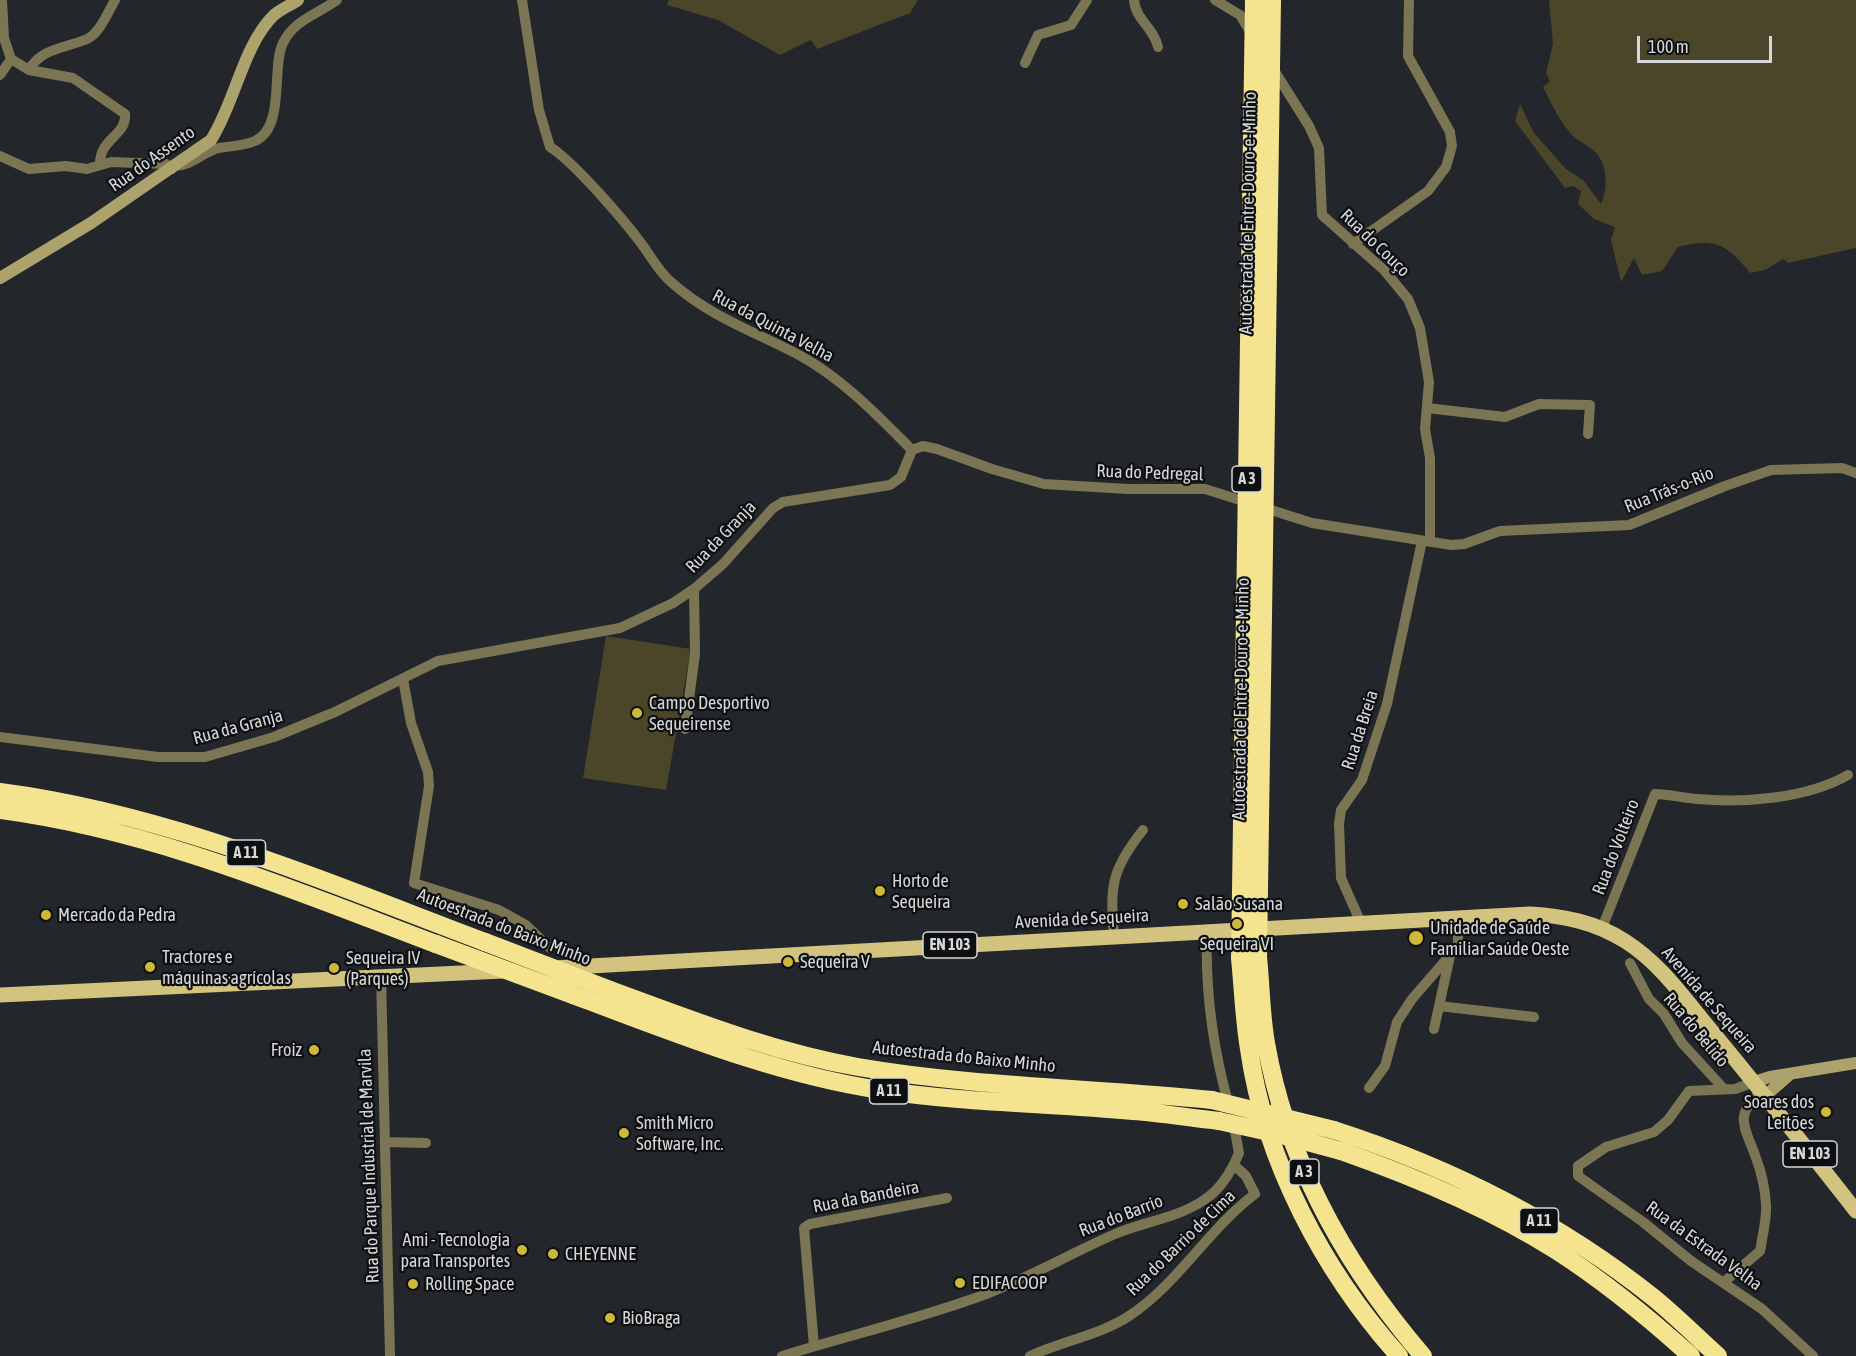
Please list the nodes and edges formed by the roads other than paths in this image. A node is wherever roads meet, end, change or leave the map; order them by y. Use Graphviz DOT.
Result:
graph roads {
  1 [pos="2,0"];
  2 [pos="115,0"];
  3 [pos="298,0"];
  4 [pos="337,0"];
  5 [pos="522,0"];
  6 [pos="1086,0"];
  7 [pos="1134,0"];
  8 [pos="1215,0"];
  9 [pos="1254,0"];
  10 [pos="1272,0"];
  11 [pos="1409,0"];
  12 [pos="1158,47"];
  13 [pos="11,59"];
  14 [pos="1025,63"];
  15 [pos="28,70"];
  16 [pos="0,75"];
  17 [pos="0,156"];
  18 [pos="99,165"];
  19 [pos="174,167"];
  20 [pos="1353,244"];
  21 [pos="0,278"];
  22 [pos="1427,408"];
  23 [pos="1588,434"];
  24 [pos="912,450"];
  25 [pos="1856,473"];
  26 [pos="1426,542"];
  27 [pos="694,589"];
  28 [pos="402,679"];
  29 [pos="685,729"];
  30 [pos="0,737"];
  31 [pos="1848,775"];
  32 [pos="0,792"];
  33 [pos="0,810"];
  34 [pos="1143,831"];
  35 [pos="1458,918"];
  36 [pos="1360,923"];
  37 [pos="1602,928"];
  38 [pos="1207,932"];
  39 [pos="1114,936"];
  40 [pos="549,948"];
  41 [pos="1450,956"];
  42 [pos="1630,963"];
  43 [pos="381,975"];
  44 [pos="0,995"];
  45 [pos="1439,1006"];
  46 [pos="1533,1017"];
  47 [pos="1434,1029"];
  48 [pos="1856,1063"];
  49 [pos="1788,1076"];
  50 [pos="1369,1088"];
  51 [pos="1724,1089"];
  52 [pos="1760,1090"];
  53 [pos="385,1142"];
  54 [pos="426,1143"];
  55 [pos="1234,1165"];
  56 [pos="947,1198"];
  57 [pos="1856,1211"];
  58 [pos="1724,1282"];
  59 [pos="814,1346"];
  60 [pos="390,1356"];
  61 [pos="782,1356"];
  62 [pos="1030,1356"];
  63 [pos="1399,1356"];
  64 [pos="1423,1356"];
  65 [pos="1691,1356"];
  66 [pos="1718,1356"];
  67 [pos="1813,1356"];
  1 -- 13 [label="street"];
  2 -- 15 [label="street"];
  3 -- 19 [label="street, Rua do Assento"];
  4 -- 19 [label="street"];
  5 -- 24 [label="street, Rua da Quinta Velha"];
  6 -- 14 [label="street"];
  7 -- 12 [label="street"];
  8 -- 20 [label="street, Rua do Couço"];
  9 -- 63 [label="highway, Autoestrada de Entre-Douro-e-Minho / A 3, bridge"];
  10 -- 64 [label="highway, Autoestrada de Entre-Douro-e-Minho / A 3, bridge"];
  11 -- 20 [label="street"];
  13 -- 15 [label="street"];
  13 -- 16 [label="street"];
  15 -- 18 [label="street"];
  17 -- 18 [label="street"];
  18 -- 19 [label="street"];
  19 -- 21 [label="street, Rua do Assento"];
  20 -- 22 [label="street, Rua do Couço"];
  22 -- 23 [label="street"];
  22 -- 26 [label="street, Rua do Couço"];
  24 -- 26 [label="street, Rua do Pedregal"];
  24 -- 27 [label="street, Rua da Granja"];
  25 -- 26 [label="street, Rua Trás-o-Rio"];
  26 -- 36 [label="street, Rua da Breia"];
  27 -- 28 [label="street, Rua da Granja"];
  27 -- 29 [label="street"];
  28 -- 30 [label="street, Rua da Granja"];
  28 -- 40 [label="street"];
  31 -- 37 [label="street, Rua do Volteiro"];
  32 -- 66 [label="highway, Autoestrada do Baixo Minho / A 11, bridge"];
  33 -- 65 [label="highway, A 11, bridge"];
  34 -- 39 [label="street"];
  35 -- 36 [label="main road, Avenida de Sequeira / EN 103"];
  35 -- 37 [label="main road, Avenida de Sequeira / EN 103"];
  35 -- 41 [label="street"];
  36 -- 38 [label="main road, Avenida de Sequeira / EN 103"];
  37 -- 52 [label="main road, Avenida de Sequeira / EN 103"];
  38 -- 39 [label="main road, Avenida de Sequeira / EN 103"];
  38 -- 55 [label="street"];
  39 -- 43 [label="main road, Avenida de Sequeira / EN 103"];
  41 -- 45 [label="street"];
  41 -- 50 [label="street"];
  42 -- 51 [label="street, Rua do Belido"];
  43 -- 44 [label="main road, EN 103"];
  43 -- 53 [label="street, Rua do Parque Industrial de Marvila"];
  45 -- 46 [label="street"];
  45 -- 47 [label="street"];
  48 -- 49 [label="street"];
  49 -- 52 [label="street"];
  49 -- 52 [label="street"];
  51 -- 52 [label="street, Rua do Belido"];
  51 -- 58 [label="street, Rua da Estrada Velha"];
  52 -- 57 [label="main road, EN 103"];
  52 -- 58 [label="street"];
  53 -- 54 [label="street"];
  53 -- 60 [label="street, Rua do Parque Industrial de Marvila"];
  55 -- 59 [label="street, Rua do Barrio"];
  55 -- 62 [label="street, Rua do Barrio de Cima"];
  56 -- 59 [label="street, Rua da Bandeira"];
  58 -- 67 [label="street, Rua da Estrada Velha"];
  59 -- 61 [label="street, Rua do Barrio"];
}
